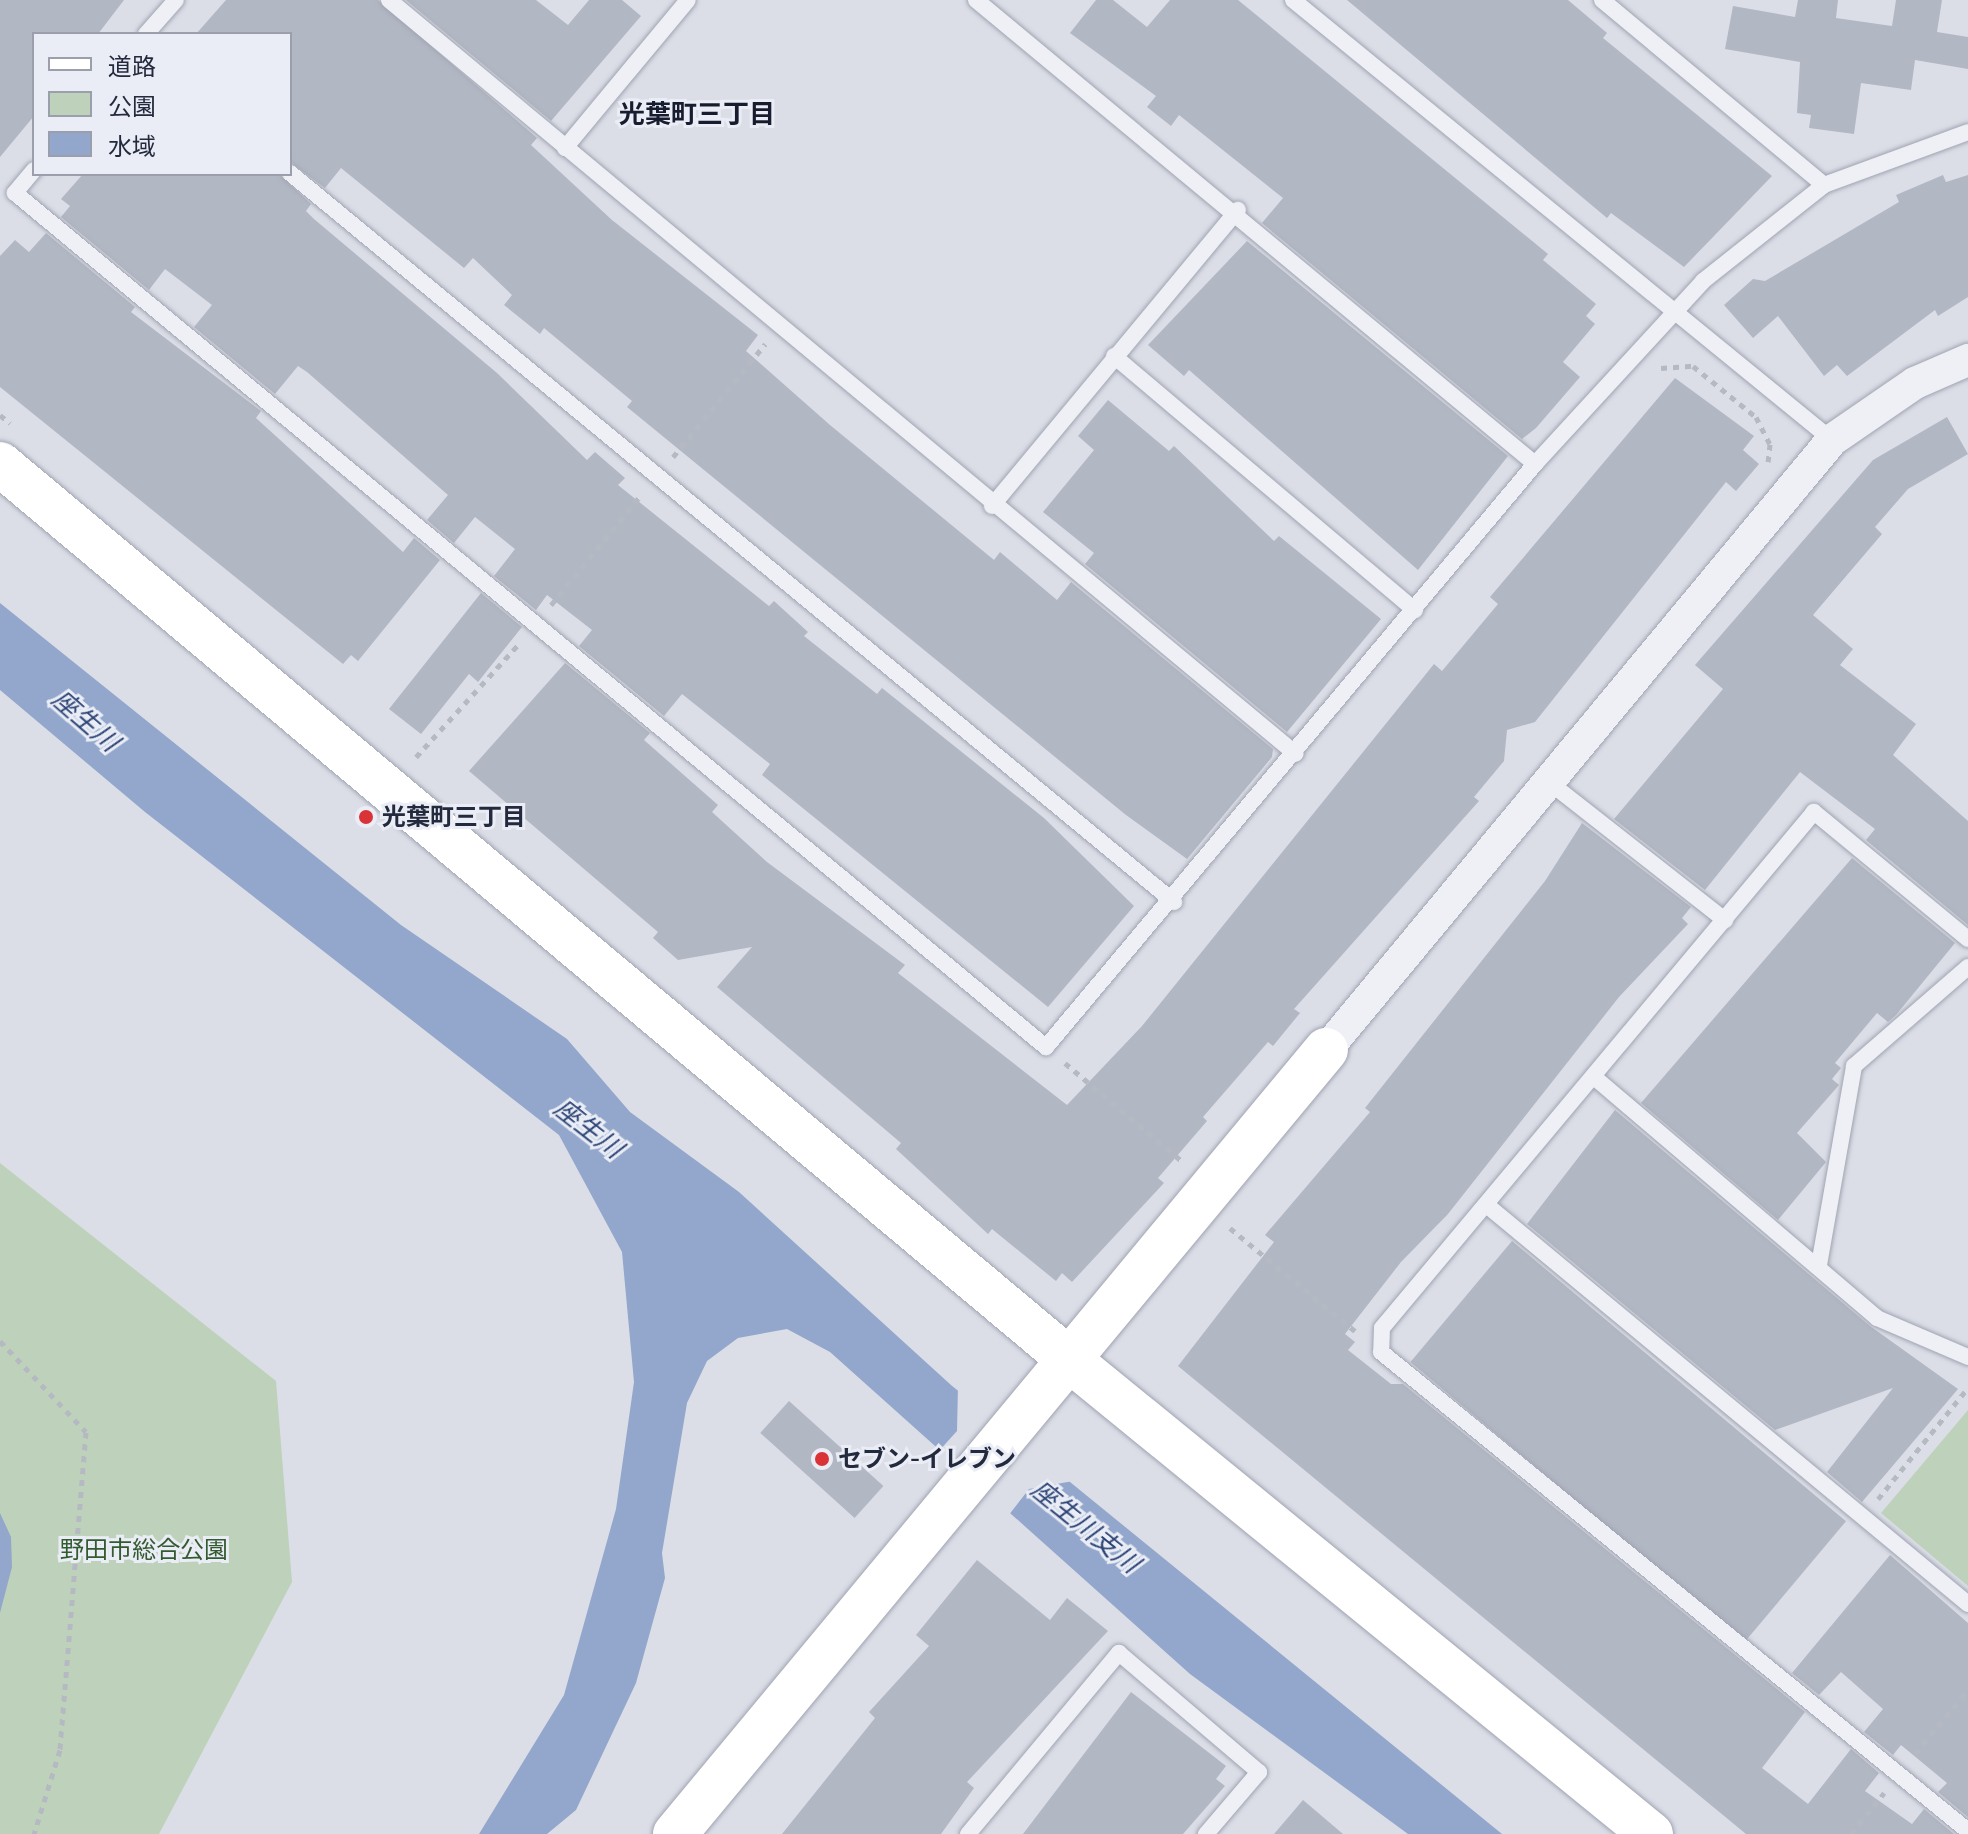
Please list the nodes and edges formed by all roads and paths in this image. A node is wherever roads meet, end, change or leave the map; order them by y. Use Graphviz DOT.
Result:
graph roads {
  1 [pos="176,0"];
  2 [pos="389,0"];
  3 [pos="687,0"];
  4 [pos="976,0"];
  5 [pos="1293,0"];
  6 [pos="1602,0"];
  7 [pos="148,32"];
  8 [pos="1968,132"];
  9 [pos="565,148"];
  10 [pos="32,172"];
  11 [pos="292,175"];
  12 [pos="1824,185"];
  13 [pos="1238,210"];
  14 [pos="1674,312"];
  15 [pos="779,327"];
  16 [pos="1114,356"];
  17 [pos="1968,360"];
  18 [pos="0,415"];
  19 [pos="1832,440"];
  20 [pos="12,450"];
  21 [pos="1535,464"];
  22 [pos="658,475"];
  23 [pos="992,506"];
  24 [pos="1415,610"];
  25 [pos="536,624"];
  26 [pos="408,750"];
  27 [pos="1296,754"];
  28 [pos="1545,779"];
  29 [pos="1174,902"];
  30 [pos="1725,920"];
  31 [pos="1968,939"];
  32 [pos="1968,967"];
  33 [pos="1046,1047"];
  34 [pos="1326,1050"];
  35 [pos="1594,1077"];
  36 [pos="1208,1197"];
  37 [pos="1489,1207"];
  38 [pos="1819,1265"];
  39 [pos="0,1341"];
  40 [pos="1381,1352"];
  41 [pos="1968,1357"];
  42 [pos="1072,1362"];
  43 [pos="1968,1388"];
  44 [pos="1863,1517"];
  45 [pos="1968,1604"];
  46 [pos="1968,1831"];
  47 [pos="34,1834"];
  48 [pos="675,1834"];
  49 [pos="968,1834"];
  50 [pos="1206,1834"];
  51 [pos="1651,1834"];
  1 -- 7 [label="lane"];
  2 -- 9 [label="lane"];
  3 -- 9 [label="lane"];
  4 -- 13 [label="lane"];
  5 -- 14 [label="lane"];
  6 -- 12 [label="lane"];
  8 -- 12 [label="lane"];
  9 -- 15 [label="lane"];
  10 -- 25 [label="lane"];
  11 -- 22 [label="lane"];
  12 -- 14 [label="lane"];
  13 -- 16 [label="lane"];
  13 -- 21 [label="lane"];
  14 -- 19 [label="lane"];
  14 -- 21 [label="lane"];
  15 -- 22 [label="path"];
  15 -- 23 [label="lane"];
  16 -- 23 [label="lane"];
  16 -- 24 [label="lane"];
  17 -- 19 [label="street"];
  18 -- 20 [label="path"];
  19 -- 28 [label="street"];
  20 -- 42 [label="street"];
  21 -- 24 [label="lane"];
  22 -- 25 [label="path"];
  22 -- 29 [label="lane"];
  23 -- 27 [label="lane"];
  24 -- 27 [label="lane"];
  25 -- 26 [label="path"];
  25 -- 33 [label="lane"];
  27 -- 29 [label="lane"];
  28 -- 30 [label="lane"];
  28 -- 34 [label="street"];
  29 -- 33 [label="lane"];
  30 -- 31 [label="lane"];
  30 -- 35 [label="lane"];
  32 -- 38 [label="lane"];
  33 -- 36 [label="path"];
  34 -- 36 [label="street"];
  35 -- 37 [label="lane"];
  35 -- 38 [label="lane"];
  36 -- 40 [label="path"];
  36 -- 42 [label="street"];
  37 -- 40 [label="lane"];
  37 -- 44 [label="lane"];
  38 -- 41 [label="lane"];
  39 -- 47 [label="path"];
  40 -- 46 [label="lane"];
  42 -- 48 [label="street"];
  42 -- 51 [label="street"];
  43 -- 44 [label="path"];
  44 -- 45 [label="lane"];
  49 -- 50 [label="lane"];
}
